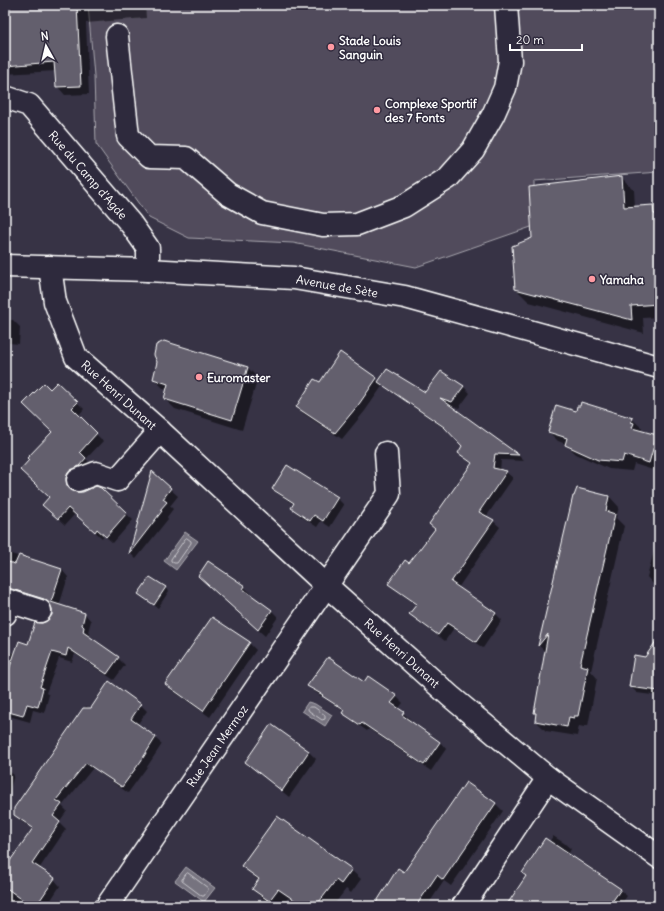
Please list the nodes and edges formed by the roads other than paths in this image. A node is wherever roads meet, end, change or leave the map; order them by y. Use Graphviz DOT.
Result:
graph roads {
  1 [pos="506,5"];
  2 [pos="117,36"];
  3 [pos="5,97"];
  4 [pos="5,266"];
  5 [pos="50,267"];
  6 [pos="148,270"];
  7 [pos="659,367"];
  8 [pos="160,431"];
  9 [pos="386,454"];
  10 [pos="78,480"];
  11 [pos="327,586"];
  12 [pos="40,611"];
  13 [pos="5,614"];
  14 [pos="548,778"];
  15 [pos="659,857"];
  16 [pos="107,906"];
  17 [pos="463,906"];
  1 -- 2 [label="street"];
  3 -- 6 [label="street, Rue du Camp d'Agde"];
  4 -- 5 [label="street, Avenue de Sète"];
  5 -- 6 [label="street, Avenue de Sète"];
  5 -- 8 [label="street, Rue Henri Dunant"];
  6 -- 7 [label="street, Avenue de Sète"];
  8 -- 10 [label="street, Rue Henri Dunant"];
  8 -- 11 [label="street, Rue Henri Dunant"];
  9 -- 11 [label="street, Rue Jean Mermoz"];
  11 -- 14 [label="street, Rue Henri Dunant"];
  11 -- 16 [label="street, Rue Jean Mermoz"];
  12 -- 13 [label="street"];
  14 -- 15 [label="street, Rue Henri Dunant"];
  14 -- 17 [label="street"];
}
